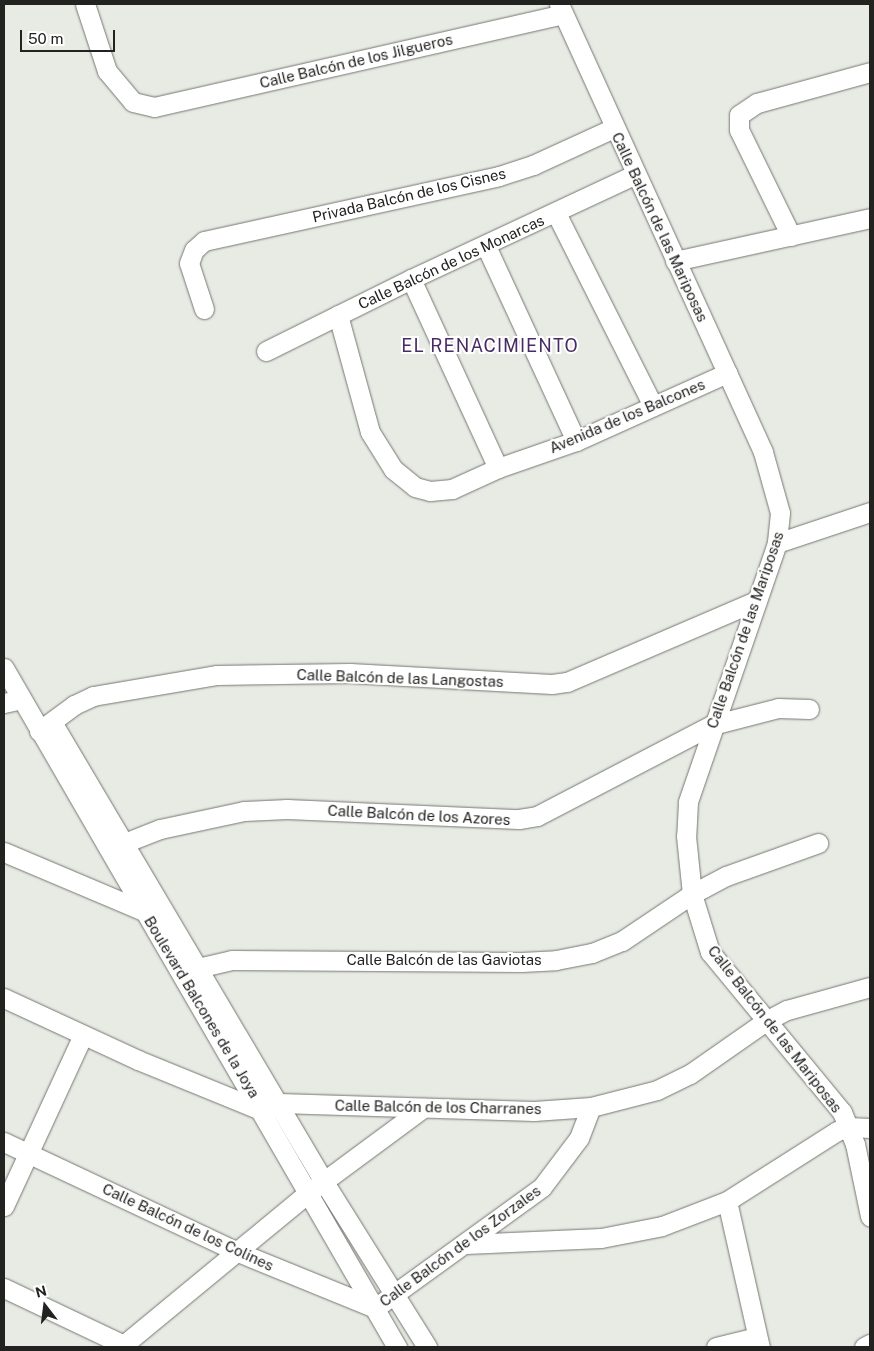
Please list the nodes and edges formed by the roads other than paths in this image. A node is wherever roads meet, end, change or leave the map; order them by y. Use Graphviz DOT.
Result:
graph roads {
  1 [pos="85,4"];
  2 [pos="561,9"];
  3 [pos="870,72"];
  4 [pos="614,128"];
  5 [pos="636,174"];
  6 [pos="556,212"];
  7 [pos="870,218"];
  8 [pos="791,236"];
  9 [pos="486,246"];
  10 [pos="675,261"];
  11 [pos="411,279"];
  12 [pos="204,309"];
  13 [pos="338,315"];
  14 [pos="266,351"];
  15 [pos="726,372"];
  16 [pos="653,406"];
  17 [pos="576,441"];
  18 [pos="498,468"];
  19 [pos="870,512"];
  20 [pos="777,543"];
  21 [pos="756,601"];
  22 [pos="4,668"];
  23 [pos="13,701"];
  24 [pos="809,709"];
  25 [pos="712,725"];
  26 [pos="46,726"];
  27 [pos="818,843"];
  28 [pos="117,845"];
  29 [pos="4,852"];
  30 [pos="692,894"];
  31 [pos="146,912"];
  32 [pos="190,970"];
  33 [pos="870,987"];
  34 [pos="4,998"];
  35 [pos="766,1021"];
  36 [pos="84,1035"];
  37 [pos="271,1107"];
  38 [pos="590,1107"];
  39 [pos="423,1108"];
  40 [pos="849,1127"];
  41 [pos="870,1128"];
  42 [pos="4,1142"];
  43 [pos="27,1153"];
  44 [pos="324,1182"];
  45 [pos="308,1193"];
  46 [pos="727,1202"];
  47 [pos="4,1206"];
  48 [pos="870,1216"];
  49 [pos="466,1244"];
  50 [pos="238,1252"];
  51 [pos="4,1288"];
  52 [pos="396,1295"];
  53 [pos="375,1308"];
  54 [pos="758,1342"];
  55 [pos="870,1344"];
  56 [pos="124,1347"];
  57 [pos="397,1347"];
  58 [pos="427,1347"];
  59 [pos="716,1347"];
  60 [pos="864,1347"];
  1 -- 2 [label="street, Calle Balcón de los Jilgueros"];
  2 -- 4 [label="street, Calle Balcón de las Mariposas"];
  3 -- 8 [label="street"];
  4 -- 5 [label="street, Calle Balcón de las Mariposas"];
  4 -- 12 [label="street, Privada Balcón de los Cisnes"];
  5 -- 6 [label="street, Calle Balcón de los Monarcas"];
  5 -- 10 [label="street, Calle Balcón de las Mariposas"];
  6 -- 9 [label="street, Calle Balcón de los Monarcas"];
  6 -- 16 [label="street"];
  7 -- 8 [label="street"];
  8 -- 10 [label="street"];
  9 -- 11 [label="street, Calle Balcón de los Monarcas"];
  9 -- 17 [label="street"];
  10 -- 15 [label="street, Calle Balcón de las Mariposas"];
  11 -- 13 [label="street, Calle Balcón de los Monarcas"];
  11 -- 18 [label="street"];
  13 -- 14 [label="street, Calle Balcón de los Monarcas"];
  13 -- 18 [label="street, Avenida de los Balcones"];
  15 -- 16 [label="street, Avenida de los Balcones"];
  15 -- 20 [label="street, Calle Balcón de las Mariposas"];
  16 -- 17 [label="street, Avenida de los Balcones"];
  17 -- 18 [label="street, Avenida de los Balcones"];
  19 -- 20 [label="street"];
  20 -- 21 [label="street, Calle Balcón de las Mariposas"];
  21 -- 25 [label="street, Calle Balcón de las Mariposas"];
  21 -- 26 [label="street, Calle Balcón de las Langostas"];
  22 -- 23 [label="street, Boulevard Balcones de la Joya"];
  23 -- 26 [label="street, Boulevard Balcones de la Joya"];
  24 -- 25 [label="street, Calle Balcón de los Azores"];
  25 -- 28 [label="street, Calle Balcón de los Azores"];
  25 -- 30 [label="street, Calle Balcón de las Mariposas"];
  26 -- 28 [label="street, Boulevard Balcones de la Joya"];
  27 -- 30 [label="street, Calle Balcón de las Gaviotas"];
  28 -- 31 [label="street, Boulevard Balcones de la Joya"];
  28 -- 32 [label="street, Boulevard Balcones de la Joya"];
  29 -- 31 [label="street"];
  30 -- 32 [label="street, Calle Balcón de las Gaviotas"];
  30 -- 35 [label="street, Calle Balcón de las Mariposas"];
  31 -- 32 [label="street, Boulevard Balcones de la Joya"];
  32 -- 37 [label="street, Boulevard Balcones de la Joya"];
  33 -- 35 [label="street, Calle Balcón de los Charranes"];
  34 -- 36 [label="street, Calle Balcón de los Charranes"];
  35 -- 38 [label="street, Calle Balcón de los Charranes"];
  35 -- 40 [label="street, Calle Balcón de las Mariposas"];
  36 -- 37 [label="street, Calle Balcón de los Charranes"];
  36 -- 43 [label="street"];
  37 -- 39 [label="street, Calle Balcón de los Charranes"];
  37 -- 44 [label="street, Boulevard Balcones de la Joya"];
  37 -- 45 [label="street, Boulevard Balcones de la Joya"];
  38 -- 39 [label="street, Calle Balcón de los Charranes"];
  38 -- 49 [label="street, Calle Balcón de los Zorzales"];
  39 -- 44 [label="street"];
  40 -- 41 [label="street"];
  40 -- 46 [label="street"];
  40 -- 48 [label="street, Calle Balcón de las Mariposas"];
  42 -- 43 [label="street, Calle Balcón de los Colines"];
  43 -- 47 [label="street"];
  43 -- 50 [label="street, Calle Balcón de los Colines"];
  44 -- 45 [label="street"];
  44 -- 52 [label="street, Boulevard Balcones de la Joya"];
  45 -- 50 [label="street"];
  45 -- 53 [label="street, Boulevard Balcones de la Joya"];
  46 -- 49 [label="street"];
  46 -- 54 [label="street"];
  49 -- 52 [label="street, Calle Balcón de los Zorzales"];
  50 -- 53 [label="street, Calle Balcón de los Colines"];
  50 -- 56 [label="street"];
  51 -- 56 [label="street"];
  52 -- 53 [label="street, Calle Balcón de los Zorzales"];
  52 -- 58 [label="street, Boulevard Balcones de la Joya"];
  53 -- 57 [label="street, Boulevard Balcones de la Joya"];
  54 -- 59 [label="street"];
  55 -- 60 [label="street"];
}
